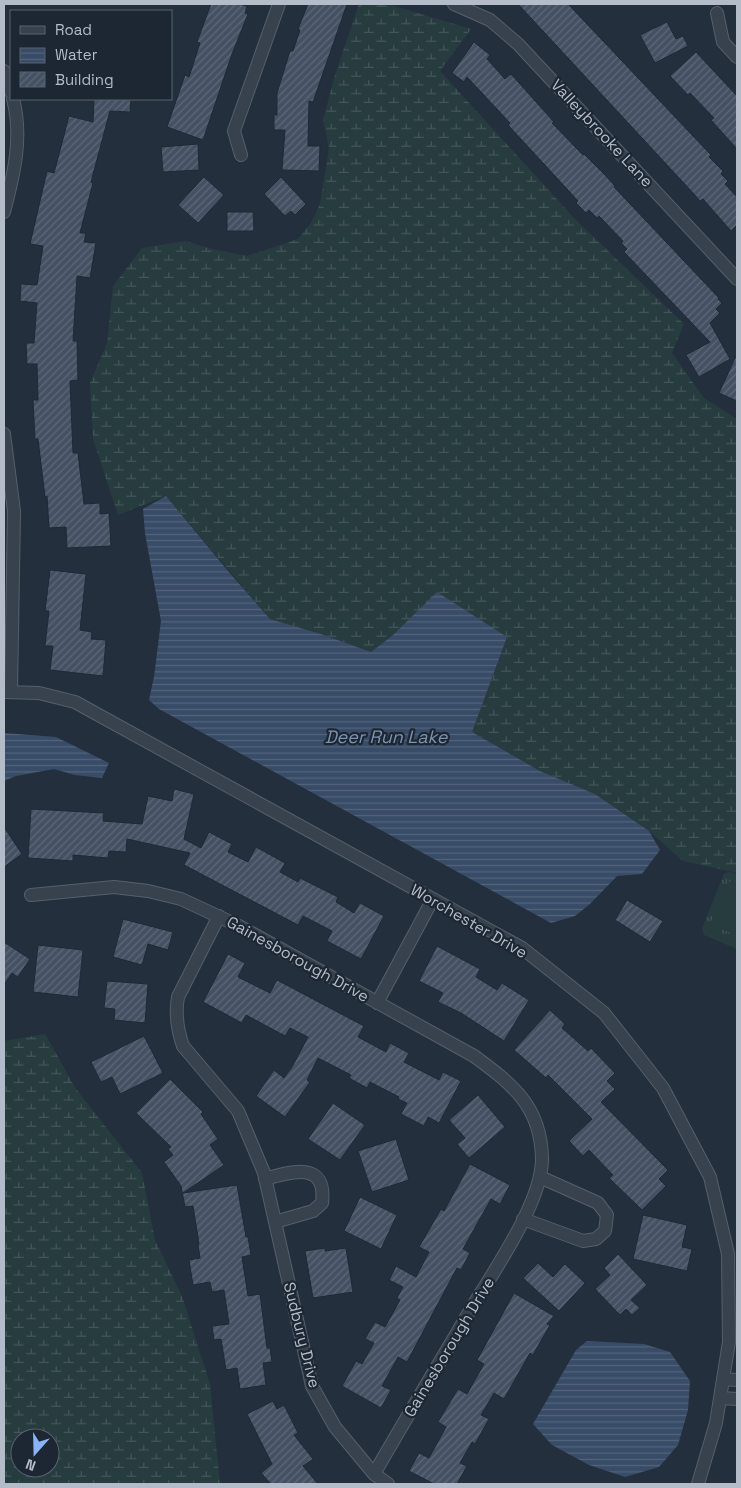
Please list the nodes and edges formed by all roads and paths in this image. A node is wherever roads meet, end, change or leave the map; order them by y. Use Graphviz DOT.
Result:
graph roads {
  1 [pos="280,4"];
  2 [pos="454,4"];
  3 [pos="717,13"];
  4 [pos="737,57"];
  5 [pos="4,72"];
  6 [pos="10,89"];
  7 [pos="13,100"];
  8 [pos="241,155"];
  9 [pos="4,212"];
  10 [pos="737,260"];
  11 [pos="728,269"];
  12 [pos="737,279"];
  13 [pos="4,434"];
  14 [pos="8,565"];
  15 [pos="7,692"];
  16 [pos="32,895"];
  17 [pos="433,899"];
  18 [pos="219,916"];
  19 [pos="377,1003"];
  20 [pos="540,1177"];
  21 [pos="265,1179"];
  22 [pos="524,1219"];
  23 [pos="275,1222"];
  24 [pos="723,1379"];
  25 [pos="737,1380"];
  26 [pos="720,1398"];
  27 [pos="737,1399"];
  28 [pos="374,1474"];
  29 [pos="388,1484"];
  30 [pos="698,1484"];
  1 -- 8 [label="street"];
  2 -- 11 [label="street, Valleybrooke Lane"];
  3 -- 4 [label="street"];
  5 -- 6 [label="street"];
  7 -- 9 [label="street"];
  10 -- 11 [label="street"];
  11 -- 12 [label="street, Valleybrooke Lane"];
  13 -- 14 [label="street"];
  14 -- 15 [label="street"];
  15 -- 17 [label="street, Worchester Drive"];
  16 -- 18 [label="street, Gainesborough Drive"];
  17 -- 19 [label="street, Gainesborough Drive"];
  17 -- 24 [label="street, Worchester Drive"];
  18 -- 19 [label="street, Gainesborough Drive"];
  18 -- 21 [label="street, Sudbury Drive"];
  19 -- 20 [label="street, Gainesborough Drive"];
  20 -- 22 [label="street, Gainesborough Drive"];
  20 -- 22 [label="street"];
  21 -- 23 [label="street, Sudbury Drive"];
  21 -- 23 [label="street"];
  22 -- 28 [label="street, Gainesborough Drive"];
  23 -- 28 [label="street, Sudbury Drive"];
  24 -- 25 [label="street"];
  24 -- 26 [label="street, Worchester Drive"];
  26 -- 27 [label="street"];
  26 -- 30 [label="street, Worchester Drive"];
  28 -- 29 [label="street, Sudbury Drive"];
}
